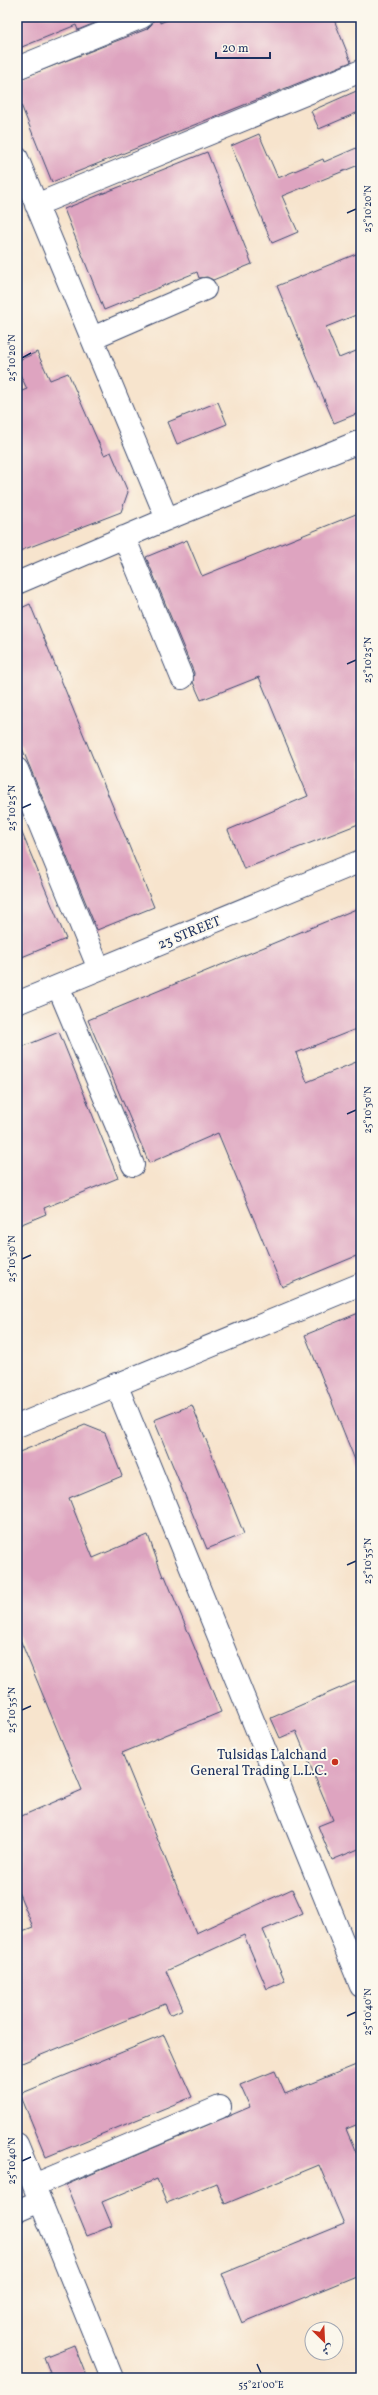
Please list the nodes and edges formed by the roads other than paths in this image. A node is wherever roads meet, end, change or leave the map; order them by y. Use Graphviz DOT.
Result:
graph roads {
  1 [pos="142,17"];
  2 [pos="17,68"];
  3 [pos="361,71"];
  4 [pos="17,158"];
  5 [pos="36,205"];
  6 [pos="205,289"];
  7 [pos="92,338"];
  8 [pos="361,441"];
  9 [pos="166,519"];
  10 [pos="124,537"];
  11 [pos="17,583"];
  12 [pos="182,678"];
  13 [pos="17,769"];
  14 [pos="361,862"];
  15 [pos="98,969"];
  16 [pos="58,986"];
  17 [pos="17,1003"];
  18 [pos="133,1166"];
  19 [pos="361,1284"];
  20 [pos="116,1384"];
  21 [pos="17,1426"];
  22 [pos="361,1986"];
  23 [pos="220,2107"];
  24 [pos="17,2144"];
  25 [pos="37,2193"];
  26 [pos="17,2211"];
  27 [pos="112,2378"];
  1 -- 2 [label="street"];
  3 -- 5 [label="street"];
  4 -- 5 [label="street"];
  5 -- 7 [label="street"];
  6 -- 7 [label="street"];
  7 -- 9 [label="street"];
  8 -- 9 [label="street"];
  9 -- 10 [label="street"];
  10 -- 11 [label="street"];
  10 -- 12 [label="street"];
  13 -- 15 [label="street"];
  14 -- 15 [label="street, 23 STREET"];
  15 -- 16 [label="street, 23 STREET"];
  16 -- 17 [label="street, 23 STREET"];
  16 -- 18 [label="street"];
  19 -- 20 [label="street"];
  20 -- 21 [label="street"];
  20 -- 22 [label="street"];
  23 -- 25 [label="street"];
  24 -- 25 [label="street"];
  25 -- 26 [label="street"];
  25 -- 27 [label="street"];
}
